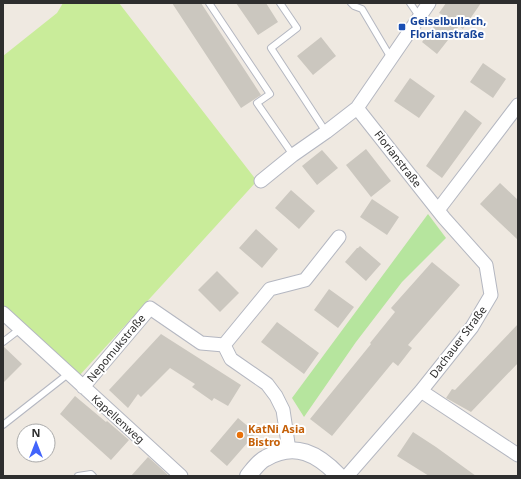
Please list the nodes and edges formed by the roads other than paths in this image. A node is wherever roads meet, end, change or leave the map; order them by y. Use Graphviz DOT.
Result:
graph roads {
  1 [pos="209,3"];
  2 [pos="280,3"];
  3 [pos="352,3"];
  4 [pos="410,3"];
  5 [pos="429,3"];
  6 [pos="420,16"];
  7 [pos="391,58"];
  8 [pos="518,105"];
  9 [pos="357,108"];
  10 [pos="326,132"];
  11 [pos="293,155"];
  12 [pos="261,181"];
  13 [pos="438,210"];
  14 [pos="339,237"];
  15 [pos="3,313"];
  16 [pos="20,329"];
  17 [pos="3,342"];
  18 [pos="224,346"];
  19 [pos="68,374"];
  20 [pos="83,387"];
  21 [pos="421,391"];
  22 [pos="3,425"];
  23 [pos="289,450"];
  24 [pos="518,455"];
  25 [pos="78,476"];
  26 [pos="94,476"];
  27 [pos="181,476"];
  28 [pos="248,476"];
  29 [pos="339,476"];
  30 [pos="348,476"];
  1 -- 11 [label="lane"];
  2 -- 10 [label="lane"];
  3 -- 7 [label="lane"];
  4 -- 6 [label="lane"];
  5 -- 6 [label="street"];
  6 -- 7 [label="street"];
  7 -- 9 [label="street"];
  8 -- 13 [label="street"];
  9 -- 10 [label="street"];
  9 -- 13 [label="street, Florianstraße"];
  10 -- 11 [label="street"];
  11 -- 12 [label="street"];
  13 -- 21 [label="street, Dachauer Straße"];
  14 -- 18 [label="street"];
  15 -- 16 [label="street, Kapellenweg"];
  16 -- 17 [label="lane"];
  16 -- 19 [label="street, Kapellenweg"];
  18 -- 20 [label="street, Nepomukstraße"];
  18 -- 23 [label="street"];
  19 -- 20 [label="street, Kapellenweg"];
  19 -- 22 [label="lane"];
  20 -- 27 [label="street, Kapellenweg"];
  21 -- 24 [label="street"];
  21 -- 30 [label="street, Dachauer Straße"];
  23 -- 28 [label="street"];
  23 -- 29 [label="street"];
  25 -- 26 [label="lane"];
}
